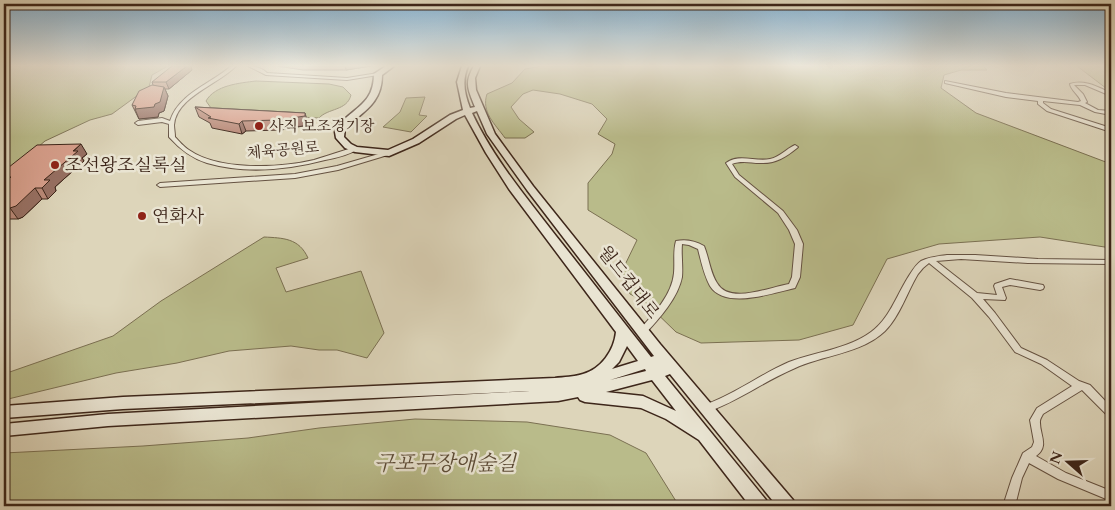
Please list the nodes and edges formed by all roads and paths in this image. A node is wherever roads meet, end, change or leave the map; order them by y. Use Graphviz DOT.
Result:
graph roads {
  1 [pos="198,90"];
  2 [pos="377,90"];
  3 [pos="461,90"];
  4 [pos="473,90"];
  5 [pos="983,90"];
  6 [pos="1076,90"];
  7 [pos="1041,100"];
  8 [pos="1080,104"];
  9 [pos="480,108"];
  10 [pos="468,111"];
  11 [pos="1108,113"];
  12 [pos="138,123"];
  13 [pos="172,123"];
  14 [pos="1111,130"];
  15 [pos="795,147"];
  16 [pos="355,150"];
  17 [pos="389,153"];
  18 [pos="160,185"];
  19 [pos="931,261"];
  20 [pos="1110,263"];
  21 [pos="1040,287"];
  22 [pos="975,296"];
  23 [pos="623,332"];
  24 [pos="642,332"];
  25 [pos="668,363"];
  26 [pos="652,369"];
  27 [pos="584,379"];
  28 [pos="1081,386"];
  29 [pos="558,395"];
  30 [pos="707,408"];
  31 [pos="4,412"];
  32 [pos="1111,413"];
  33 [pos="4,430"];
  34 [pos="708,440"];
  35 [pos="1027,456"];
  36 [pos="1111,496"];
  37 [pos="760,506"];
  38 [pos="787,506"];
  39 [pos="1009,506"];
  1 -- 13 [label="street"];
  2 -- 16 [label="main road"];
  3 -- 10 [label="main road, 월드컵대로"];
  4 -- 9 [label="main road, 월드컵대로"];
  5 -- 7 [label="street"];
  6 -- 8 [label="street"];
  7 -- 8 [label="street"];
  7 -- 14 [label="street"];
  8 -- 11 [label="street"];
  9 -- 10 [label="main road"];
  9 -- 24 [label="main road, 월드컵대로"];
  10 -- 17 [label="main road"];
  10 -- 23 [label="main road, 월드컵대로"];
  12 -- 13 [label="street"];
  13 -- 16 [label="street, 체육공원로"];
  15 -- 24 [label="street"];
  16 -- 17 [label="main road"];
  17 -- 18 [label="street"];
  19 -- 20 [label="street"];
  19 -- 22 [label="street"];
  19 -- 30 [label="street"];
  21 -- 22 [label="street"];
  22 -- 28 [label="street"];
  23 -- 26 [label="main road, 월드컵대로"];
  23 -- 27 [label="main road"];
  24 -- 25 [label="main road, 월드컵대로"];
  25 -- 26 [label="main road"];
  25 -- 30 [label="main road, 월드컵대로"];
  26 -- 27 [label="main road"];
  26 -- 29 [label="main road"];
  26 -- 34 [label="main road, 월드컵대로"];
  27 -- 31 [label="main road"];
  28 -- 32 [label="street"];
  28 -- 35 [label="street"];
  29 -- 33 [label="main road"];
  29 -- 34 [label="main road"];
  30 -- 38 [label="main road, 월드컵대로"];
  34 -- 37 [label="main road, 월드컵대로"];
  35 -- 36 [label="street"];
  35 -- 39 [label="street"];
}
